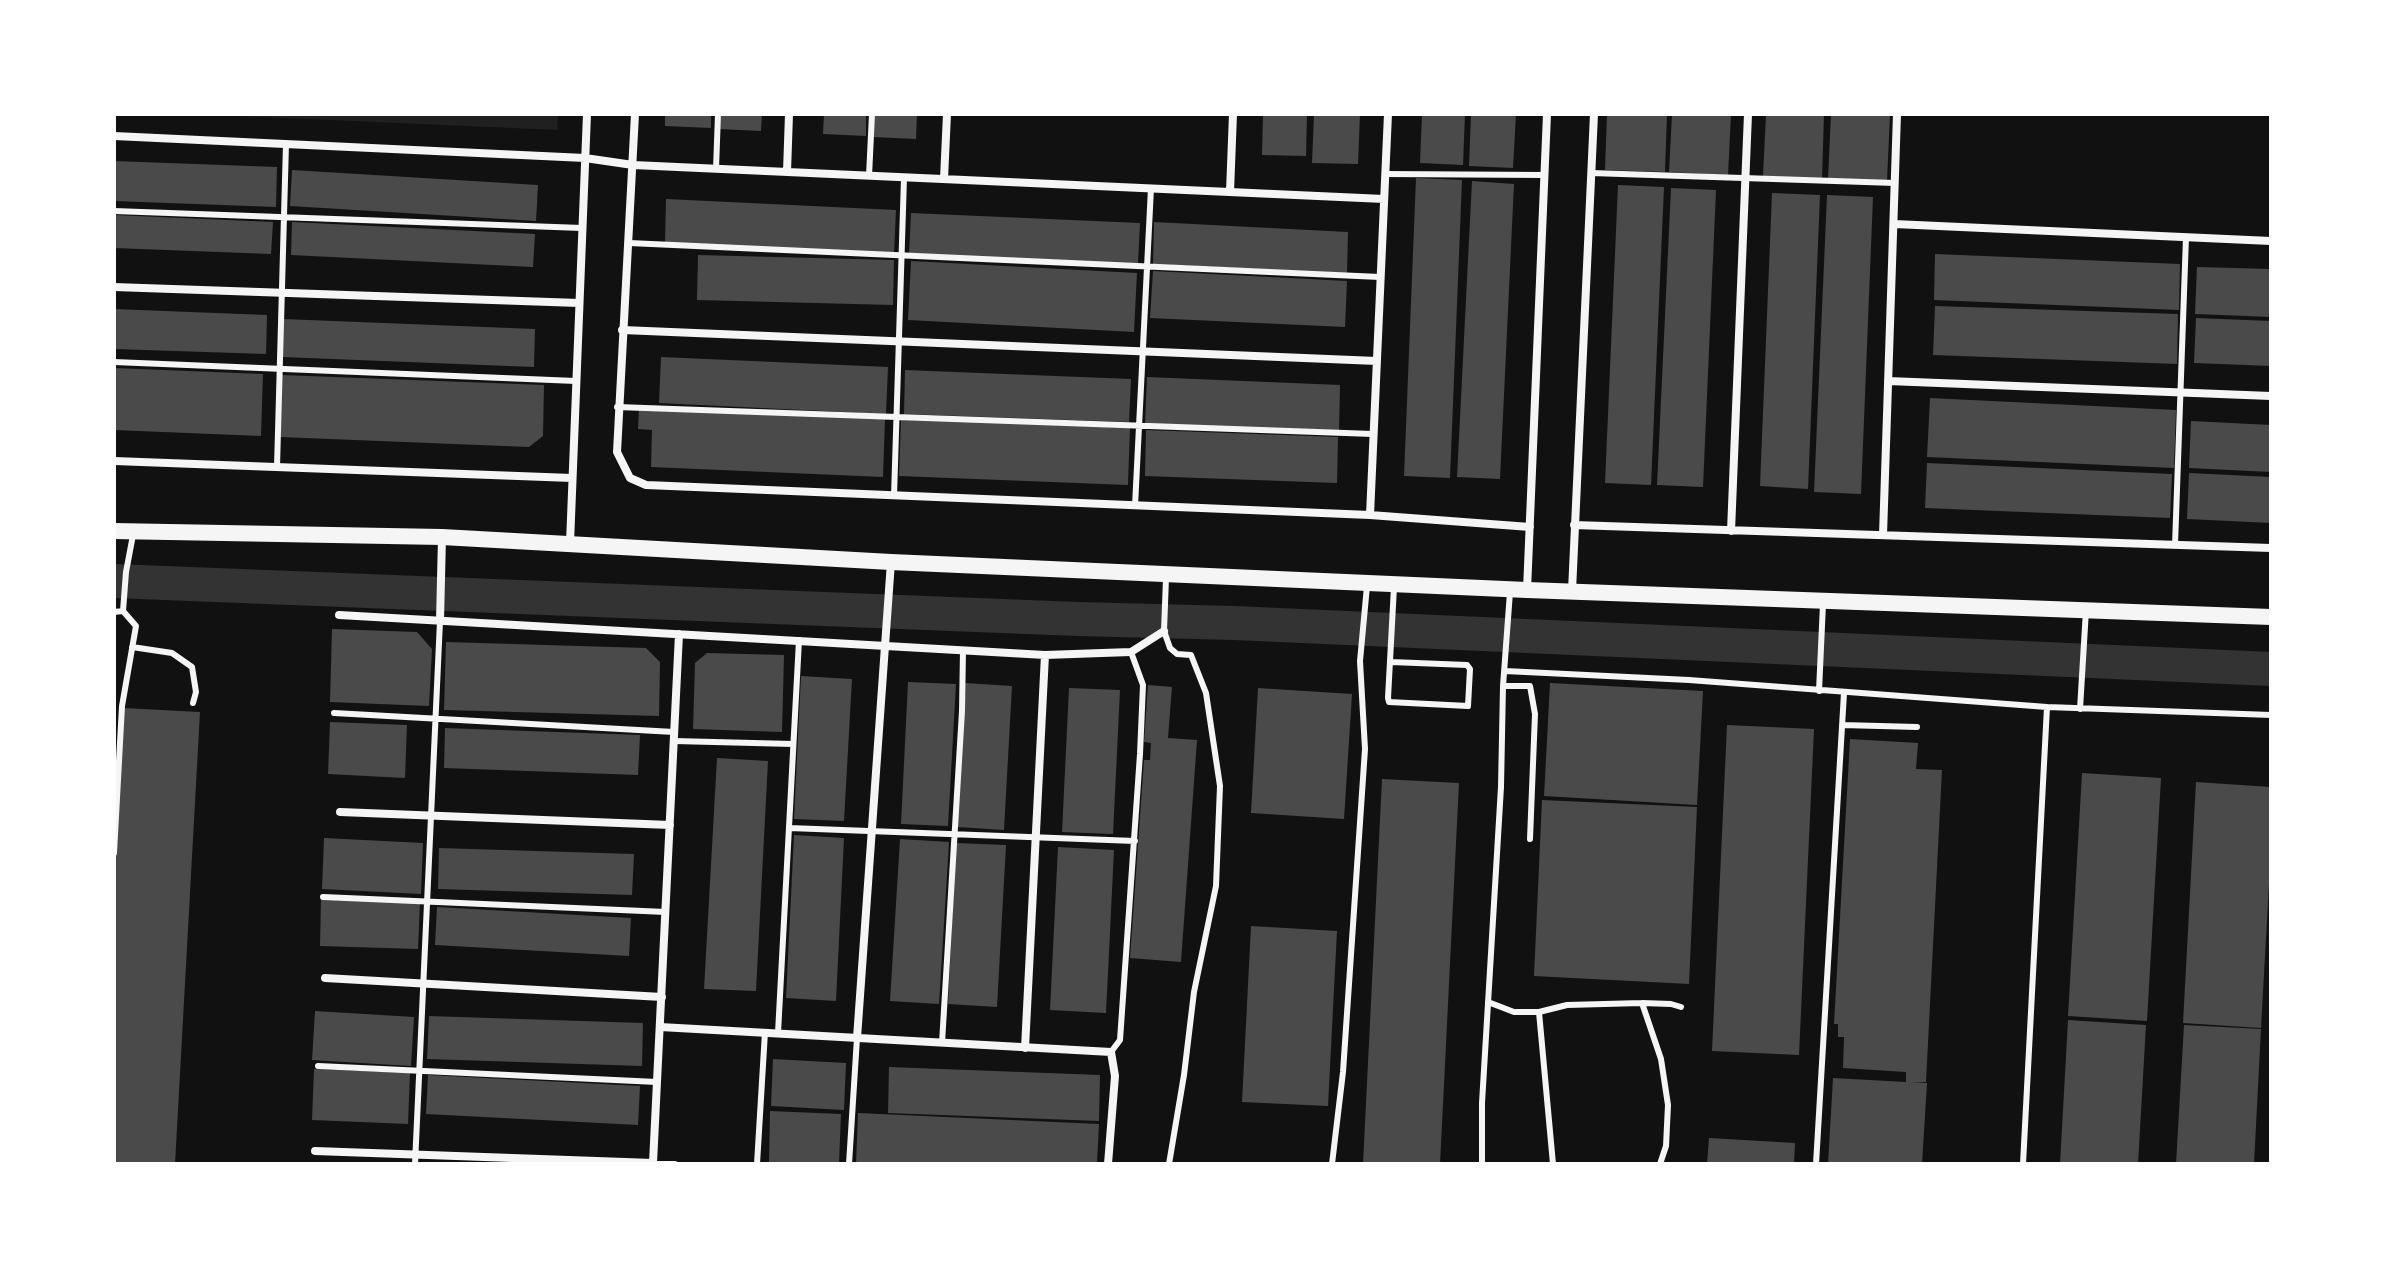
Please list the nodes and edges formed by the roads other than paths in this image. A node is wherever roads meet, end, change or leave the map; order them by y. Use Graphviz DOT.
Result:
graph roads {
  1 [pos="587,114"];
  2 [pos="635,114"];
  3 [pos="718,114"];
  4 [pos="789,114"];
  5 [pos="872,114"];
  6 [pos="947,114"];
  7 [pos="1233,114"];
  8 [pos="1388,114"];
  9 [pos="1547,114"];
  10 [pos="1594,114"];
  11 [pos="1748,114"];
  12 [pos="1897,114"];
  13 [pos="114,136"];
  14 [pos="286,144"];
  15 [pos="585,158"];
  16 [pos="633,165"];
  17 [pos="716,169"];
  18 [pos="787,172"];
  19 [pos="1591,173"];
  20 [pos="1385,174"];
  21 [pos="1544,175"];
  22 [pos="869,176"];
  23 [pos="904,178"];
  24 [pos="1745,178"];
  25 [pos="944,179"];
  26 [pos="1895,183"];
  27 [pos="1151,188"];
  28 [pos="1230,192"];
  29 [pos="1384,199"];
  30 [pos="114,211"];
  31 [pos="284,217"];
  32 [pos="1894,224"];
  33 [pos="582,228"];
  34 [pos="2186,237"];
  35 [pos="2271,241"];
  36 [pos="629,243"];
  37 [pos="901,255"];
  38 [pos="1147,266"];
  39 [pos="1380,277"];
  40 [pos="114,287"];
  41 [pos="282,293"];
  42 [pos="579,303"];
  43 [pos="622,330"];
  44 [pos="899,341"];
  45 [pos="1143,352"];
  46 [pos="1377,361"];
  47 [pos="114,362"];
  48 [pos="279,369"];
  49 [pos="576,381"];
  50 [pos="1888,381"];
  51 [pos="2182,393"];
  52 [pos="2271,396"];
  53 [pos="617,407"];
  54 [pos="896,417"];
  55 [pos="1139,426"];
  56 [pos="1373,434"];
  57 [pos="114,461"];
  58 [pos="277,467"];
  59 [pos="572,478"];
  60 [pos="894,496"];
  61 [pos="1135,506"];
  62 [pos="1370,515"];
  63 [pos="1574,525"];
  64 [pos="1530,527"];
  65 [pos="114,531"];
  66 [pos="134,531"];
  67 [pos="1731,531"];
  68 [pos="1883,535"];
  69 [pos="442,537"];
  70 [pos="570,543"];
  71 [pos="2175,545"];
  72 [pos="2271,548"];
  73 [pos="891,562"];
  74 [pos="1166,574"];
  75 [pos="1367,583"];
  76 [pos="1394,583"];
  77 [pos="1510,589"];
  78 [pos="1527,590"];
  79 [pos="1572,591"];
  80 [pos="1823,601"];
  81 [pos="2086,610"];
  82 [pos="123,611"];
  83 [pos="114,612"];
  84 [pos="339,615"];
  85 [pos="2271,617"];
  86 [pos="440,621"];
  87 [pos="1164,631"];
  88 [pos="679,634"];
  89 [pos="799,640"];
  90 [pos="884,645"];
  91 [pos="132,647"];
  92 [pos="963,650"];
  93 [pos="1131,652"];
  94 [pos="1045,655"];
  95 [pos="1391,662"];
  96 [pos="1505,671"];
  97 [pos="1527,672"];
  98 [pos="1503,686"];
  99 [pos="1530,686"];
  100 [pos="1819,691"];
  101 [pos="1844,693"];
  102 [pos="193,703"];
  103 [pos="2047,707"];
  104 [pos="2080,709"];
  105 [pos="334,713"];
  106 [pos="2271,715"];
  107 [pos="435,719"];
  108 [pos="1842,725"];
  109 [pos="1917,727"];
  110 [pos="674,736"];
  111 [pos="793,744"];
  112 [pos="340,812"];
  113 [pos="431,816"];
  114 [pos="670,825"];
  115 [pos="789,828"];
  116 [pos="871,831"];
  117 [pos="954,834"];
  118 [pos="1036,837"];
  119 [pos="1530,839"];
  120 [pos="1135,841"];
  121 [pos="114,853"];
  122 [pos="323,897"];
  123 [pos="427,901"];
  124 [pos="666,912"];
  125 [pos="325,978"];
  126 [pos="423,984"];
  127 [pos="662,997"];
  128 [pos="1488,1002"];
  129 [pos="1642,1003"];
  130 [pos="1681,1007"];
  131 [pos="1539,1012"];
  132 [pos="660,1027"];
  133 [pos="765,1032"];
  134 [pos="778,1033"];
  135 [pos="857,1038"];
  136 [pos="942,1043"];
  137 [pos="1025,1048"];
  138 [pos="1111,1052"];
  139 [pos="318,1066"];
  140 [pos="419,1071"];
  141 [pos="657,1082"];
  142 [pos="315,1151"];
  143 [pos="415,1159"];
  144 [pos="653,1164"];
  145 [pos="675,1164"];
  146 [pos="757,1164"];
  147 [pos="849,1164"];
  148 [pos="1108,1164"];
  149 [pos="1169,1164"];
  150 [pos="1332,1164"];
  151 [pos="1482,1164"];
  152 [pos="1553,1164"];
  153 [pos="1660,1164"];
  154 [pos="1816,1164"];
  155 [pos="2023,1164"];
  1 -- 15 [label="street"];
  2 -- 16 [label="street"];
  3 -- 17 [label="lane"];
  4 -- 18 [label="street"];
  5 -- 22 [label="lane"];
  6 -- 25 [label="street"];
  7 -- 28 [label="street"];
  8 -- 20 [label="street"];
  9 -- 21 [label="street"];
  10 -- 19 [label="street"];
  11 -- 24 [label="street"];
  12 -- 26 [label="street"];
  13 -- 14 [label="street"];
  14 -- 15 [label="street"];
  14 -- 31 [label="lane"];
  15 -- 16 [label="street"];
  15 -- 33 [label="street"];
  16 -- 17 [label="street"];
  16 -- 36 [label="street"];
  17 -- 18 [label="street"];
  18 -- 22 [label="street"];
  19 -- 24 [label="lane"];
  19 -- 63 [label="street"];
  20 -- 21 [label="lane"];
  20 -- 29 [label="street"];
  21 -- 64 [label="street"];
  22 -- 23 [label="street"];
  23 -- 25 [label="street"];
  23 -- 37 [label="lane"];
  24 -- 26 [label="lane"];
  24 -- 67 [label="street"];
  25 -- 27 [label="street"];
  26 -- 32 [label="street"];
  27 -- 28 [label="street"];
  27 -- 38 [label="lane"];
  28 -- 29 [label="street"];
  29 -- 39 [label="street"];
  30 -- 31 [label="lane"];
  31 -- 33 [label="lane"];
  31 -- 41 [label="lane"];
  32 -- 34 [label="street"];
  32 -- 50 [label="street"];
  33 -- 42 [label="street"];
  34 -- 35 [label="street"];
  34 -- 51 [label="lane"];
  36 -- 37 [label="lane"];
  36 -- 43 [label="street"];
  37 -- 38 [label="lane"];
  37 -- 44 [label="lane"];
  38 -- 39 [label="lane"];
  38 -- 45 [label="lane"];
  39 -- 46 [label="street"];
  40 -- 41 [label="street"];
  41 -- 42 [label="street"];
  41 -- 48 [label="lane"];
  42 -- 49 [label="street"];
  43 -- 44 [label="street"];
  43 -- 53 [label="street"];
  44 -- 45 [label="street"];
  44 -- 54 [label="lane"];
  45 -- 46 [label="street"];
  45 -- 55 [label="lane"];
  46 -- 56 [label="street"];
  47 -- 48 [label="lane"];
  48 -- 49 [label="lane"];
  48 -- 58 [label="lane"];
  49 -- 59 [label="street"];
  50 -- 51 [label="street"];
  50 -- 68 [label="street"];
  51 -- 52 [label="street"];
  51 -- 71 [label="lane"];
  53 -- 54 [label="lane"];
  53 -- 60 [label="street"];
  54 -- 55 [label="lane"];
  54 -- 60 [label="lane"];
  55 -- 56 [label="lane"];
  55 -- 61 [label="lane"];
  56 -- 62 [label="street"];
  57 -- 58 [label="street"];
  58 -- 59 [label="street"];
  59 -- 70 [label="street"];
  60 -- 61 [label="street"];
  61 -- 62 [label="street"];
  62 -- 64 [label="street"];
  63 -- 67 [label="street"];
  63 -- 79 [label="street"];
  64 -- 78 [label="street"];
  65 -- 66 [label="main road"];
  66 -- 69 [label="main road"];
  66 -- 82 [label="lane"];
  67 -- 68 [label="street"];
  68 -- 71 [label="street"];
  69 -- 70 [label="main road"];
  69 -- 86 [label="street"];
  70 -- 73 [label="main road"];
  71 -- 72 [label="street"];
  73 -- 74 [label="main road"];
  73 -- 90 [label="street"];
  74 -- 75 [label="main road"];
  74 -- 87 [label="lane"];
  75 -- 76 [label="main road"];
  75 -- 150 [label="lane"];
  76 -- 77 [label="main road"];
  76 -- 95 [label="lane"];
  77 -- 78 [label="main road"];
  77 -- 96 [label="lane"];
  78 -- 79 [label="main road"];
  79 -- 80 [label="main road"];
  80 -- 81 [label="main road"];
  80 -- 100 [label="lane"];
  81 -- 85 [label="main road"];
  81 -- 104 [label="lane"];
  82 -- 83 [label="lane"];
  82 -- 91 [label="lane"];
  84 -- 86 [label="street"];
  86 -- 88 [label="street"];
  86 -- 107 [label="lane"];
  87 -- 93 [label="street"];
  87 -- 149 [label="lane"];
  88 -- 89 [label="street"];
  88 -- 110 [label="street"];
  89 -- 90 [label="street"];
  89 -- 111 [label="lane"];
  90 -- 92 [label="street"];
  90 -- 116 [label="street"];
  91 -- 102 [label="lane"];
  91 -- 121 [label="lane"];
  92 -- 94 [label="street"];
  92 -- 117 [label="lane"];
  93 -- 94 [label="street"];
  93 -- 120 [label="lane"];
  94 -- 118 [label="street"];
  95 -- 95 [label="lane"];
  96 -- 97 [label="lane"];
  96 -- 98 [label="lane"];
  97 -- 99 [label="lane"];
  97 -- 100 [label="lane"];
  98 -- 99 [label="lane"];
  98 -- 128 [label="lane"];
  99 -- 119 [label="lane"];
  100 -- 101 [label="lane"];
  101 -- 103 [label="lane"];
  101 -- 108 [label="lane"];
  103 -- 104 [label="lane"];
  103 -- 155 [label="lane"];
  104 -- 106 [label="lane"];
  105 -- 107 [label="lane"];
  107 -- 110 [label="lane"];
  107 -- 113 [label="lane"];
  108 -- 109 [label="lane"];
  108 -- 154 [label="lane"];
  110 -- 111 [label="lane"];
  110 -- 114 [label="street"];
  111 -- 115 [label="lane"];
  112 -- 113 [label="street"];
  113 -- 114 [label="street"];
  113 -- 123 [label="lane"];
  114 -- 124 [label="street"];
  115 -- 116 [label="lane"];
  115 -- 134 [label="lane"];
  116 -- 117 [label="lane"];
  116 -- 135 [label="street"];
  117 -- 118 [label="lane"];
  117 -- 136 [label="lane"];
  118 -- 120 [label="lane"];
  118 -- 137 [label="street"];
  120 -- 138 [label="lane"];
  122 -- 123 [label="lane"];
  123 -- 124 [label="lane"];
  123 -- 126 [label="lane"];
  124 -- 127 [label="street"];
  125 -- 126 [label="street"];
  126 -- 127 [label="street"];
  126 -- 140 [label="lane"];
  127 -- 132 [label="street"];
  128 -- 131 [label="lane"];
  128 -- 151 [label="lane"];
  129 -- 130 [label="lane"];
  129 -- 131 [label="lane"];
  129 -- 153 [label="lane"];
  131 -- 152 [label="lane"];
  132 -- 133 [label="street"];
  132 -- 141 [label="street"];
  133 -- 134 [label="street"];
  133 -- 146 [label="lane"];
  134 -- 135 [label="street"];
  135 -- 136 [label="street"];
  135 -- 147 [label="lane"];
  136 -- 137 [label="street"];
  137 -- 138 [label="street"];
  138 -- 148 [label="street"];
  139 -- 140 [label="lane"];
  140 -- 141 [label="lane"];
  140 -- 143 [label="lane"];
  141 -- 144 [label="street"];
  142 -- 143 [label="street"];
  143 -- 144 [label="street"];
  144 -- 145 [label="lane"];
}
